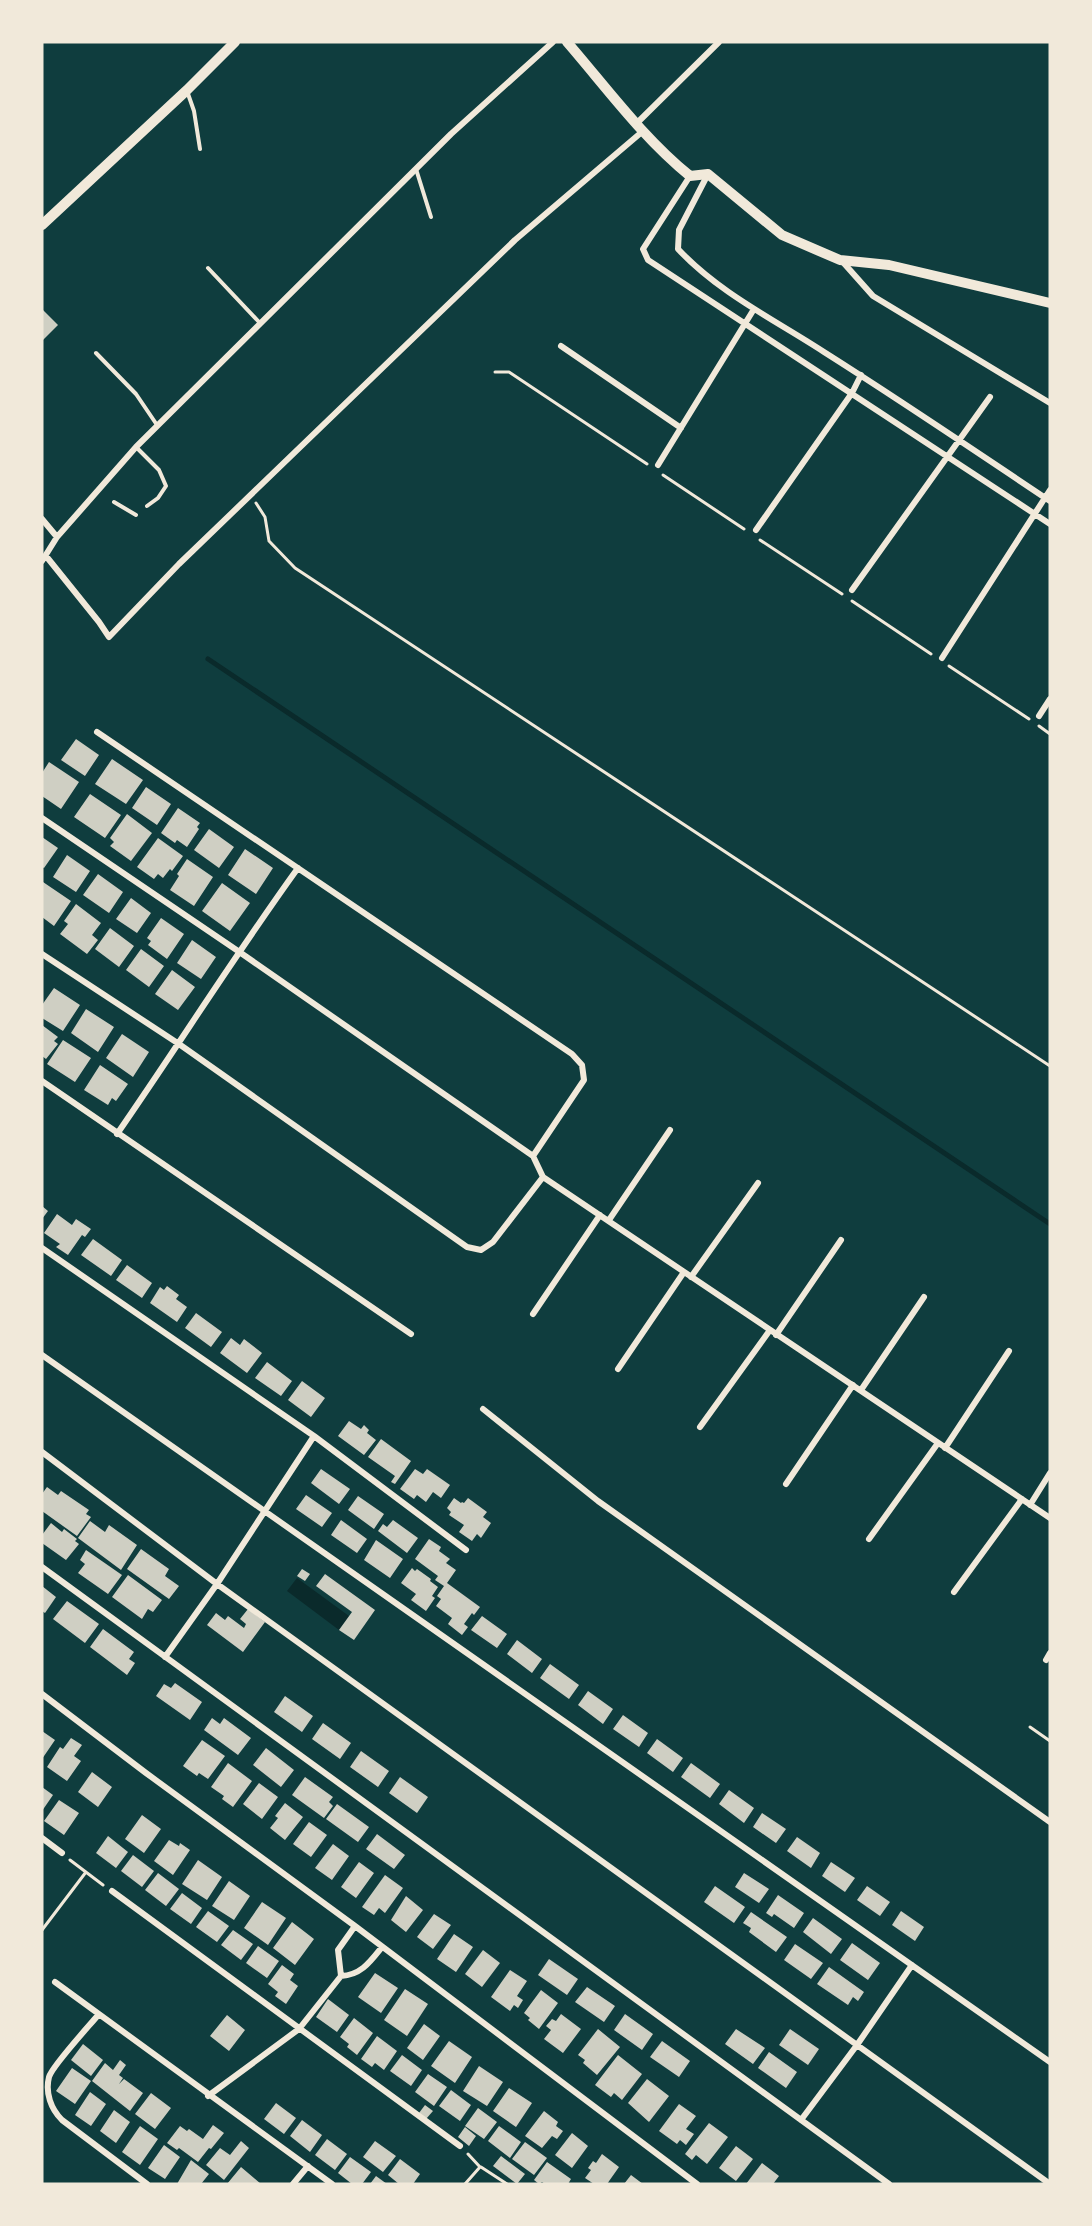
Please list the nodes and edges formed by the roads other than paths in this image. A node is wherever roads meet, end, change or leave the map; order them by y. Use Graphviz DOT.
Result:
graph roads {
  1 [pos="235,42"];
  2 [pos="553,42"];
  3 [pos="567,42"];
  4 [pos="719,42"];
  5 [pos="187,90"];
  6 [pos="640,127"];
  7 [pos="200,149"];
  8 [pos="416,168"];
  9 [pos="708,174"];
  10 [pos="690,176"];
  11 [pos="431,217"];
  12 [pos="42,225"];
  13 [pos="840,260"];
  14 [pos="208,268"];
  15 [pos="1050,303"];
  16 [pos="754,309"];
  17 [pos="259,322"];
  18 [pos="745,324"];
  19 [pos="561,346"];
  20 [pos="96,353"];
  21 [pos="861,375"];
  22 [pos="852,393"];
  23 [pos="990,397"];
  24 [pos="1050,403"];
  25 [pos="158,427"];
  26 [pos="681,428"];
  27 [pos="958,440"];
  28 [pos="136,447"];
  29 [pos="947,456"];
  30 [pos="657,468"];
  31 [pos="1050,490"];
  32 [pos="1048,499"];
  33 [pos="114,502"];
  34 [pos="147,506"];
  35 [pos="1035,514"];
  36 [pos="135,515"];
  37 [pos="42,519"];
  38 [pos="1050,524"];
  39 [pos="756,533"];
  40 [pos="57,537"];
  41 [pos="44,559"];
  42 [pos="852,590"];
  43 [pos="942,660"];
  44 [pos="1050,699"];
  45 [pos="1039,716"];
  46 [pos="97,732"];
  47 [pos="42,818"];
  48 [pos="298,868"];
  49 [pos="238,951"];
  50 [pos="42,954"];
  51 [pos="179,1044"];
  52 [pos="42,1081"];
  53 [pos="670,1130"];
  54 [pos="117,1134"];
  55 [pos="533,1156"];
  56 [pos="543,1177"];
  57 [pos="759,1183"];
  58 [pos="600,1215"];
  59 [pos="609,1220"];
  60 [pos="841,1240"];
  61 [pos="42,1248"];
  62 [pos="684,1272"];
  63 [pos="691,1277"];
  64 [pos="924,1298"];
  65 [pos="533,1314"];
  66 [pos="773,1332"];
  67 [pos="411,1334"];
  68 [pos="1009,1351"];
  69 [pos="42,1355"];
  70 [pos="618,1369"];
  71 [pos="853,1384"];
  72 [pos="861,1390"];
  73 [pos="483,1409"];
  74 [pos="700,1427"];
  75 [pos="314,1436"];
  76 [pos="938,1443"];
  77 [pos="945,1448"];
  78 [pos="42,1452"];
  79 [pos="1050,1473"];
  80 [pos="786,1484"];
  81 [pos="1022,1499"];
  82 [pos="1030,1505"];
  83 [pos="265,1510"];
  84 [pos="1050,1518"];
  85 [pos="869,1539"];
  86 [pos="466,1550"];
  87 [pos="42,1567"];
  88 [pos="217,1584"];
  89 [pos="954,1592"];
  90 [pos="165,1657"];
  91 [pos="42,1694"];
  92 [pos="1050,1822"];
  93 [pos="42,1838"];
  94 [pos="62,1853"];
  95 [pos="112,1891"];
  96 [pos="355,1926"];
  97 [pos="382,1947"];
  98 [pos="912,1965"];
  99 [pos="341,1976"];
  100 [pos="55,1982"];
  101 [pos="99,2014"];
  102 [pos="299,2029"];
  103 [pos="857,2046"];
  104 [pos="1050,2062"];
  105 [pos="208,2096"];
  106 [pos="801,2121"];
  107 [pos="460,2146"];
  108 [pos="308,2166"];
  109 [pos="147,2184"];
  110 [pos="293,2184"];
  111 [pos="332,2184"];
  112 [pos="697,2184"];
  113 [pos="889,2184"];
  114 [pos="1050,2184"];
  1 -- 5 [label="street"];
  2 -- 8 [label="street"];
  3 -- 6 [label="street"];
  4 -- 6 [label="street"];
  5 -- 7 [label="lane"];
  5 -- 12 [label="street"];
  6 -- 10 [label="street"];
  6 -- 41 [label="street"];
  8 -- 11 [label="lane"];
  8 -- 17 [label="street"];
  9 -- 10 [label="street"];
  9 -- 13 [label="street"];
  9 -- 16 [label="street"];
  10 -- 18 [label="street"];
  13 -- 15 [label="street"];
  13 -- 24 [label="street"];
  14 -- 17 [label="lane"];
  16 -- 18 [label="street"];
  16 -- 21 [label="street"];
  17 -- 25 [label="street"];
  18 -- 22 [label="street"];
  18 -- 26 [label="street"];
  19 -- 26 [label="street"];
  20 -- 25 [label="lane"];
  21 -- 22 [label="street"];
  21 -- 27 [label="street"];
  22 -- 29 [label="street"];
  22 -- 39 [label="street"];
  23 -- 27 [label="street"];
  25 -- 28 [label="street"];
  26 -- 30 [label="street"];
  27 -- 29 [label="street"];
  27 -- 32 [label="street"];
  28 -- 34 [label="lane"];
  28 -- 40 [label="street"];
  29 -- 35 [label="street"];
  29 -- 42 [label="street"];
  31 -- 32 [label="street"];
  32 -- 35 [label="street"];
  33 -- 36 [label="lane"];
  35 -- 38 [label="street"];
  35 -- 43 [label="street"];
  37 -- 40 [label="street"];
  40 -- 41 [label="street"];
  44 -- 45 [label="street"];
  46 -- 48 [label="street"];
  47 -- 49 [label="street"];
  48 -- 49 [label="street"];
  48 -- 55 [label="street"];
  49 -- 51 [label="street"];
  49 -- 55 [label="street"];
  50 -- 51 [label="street"];
  51 -- 54 [label="street"];
  51 -- 56 [label="street"];
  52 -- 54 [label="street"];
  53 -- 59 [label="street"];
  54 -- 67 [label="street"];
  55 -- 56 [label="street"];
  56 -- 58 [label="street"];
  57 -- 63 [label="street"];
  58 -- 59 [label="street"];
  58 -- 65 [label="street"];
  59 -- 62 [label="street"];
  60 -- 66 [label="street"];
  61 -- 75 [label="street"];
  62 -- 63 [label="street"];
  62 -- 70 [label="street"];
  63 -- 66 [label="street"];
  64 -- 72 [label="street"];
  66 -- 71 [label="street"];
  66 -- 74 [label="street"];
  68 -- 77 [label="street"];
  69 -- 83 [label="street"];
  71 -- 72 [label="street"];
  71 -- 80 [label="street"];
  72 -- 76 [label="street"];
  73 -- 92 [label="street"];
  75 -- 83 [label="street"];
  75 -- 86 [label="street"];
  76 -- 77 [label="street"];
  76 -- 85 [label="street"];
  77 -- 81 [label="street"];
  78 -- 88 [label="street"];
  79 -- 82 [label="street"];
  81 -- 82 [label="street"];
  81 -- 89 [label="street"];
  82 -- 84 [label="street"];
  83 -- 88 [label="street"];
  83 -- 98 [label="street"];
  87 -- 90 [label="street"];
  88 -- 90 [label="street"];
  88 -- 103 [label="street"];
  90 -- 106 [label="street"];
  91 -- 96 [label="street"];
  93 -- 94 [label="street"];
  95 -- 102 [label="street"];
  96 -- 97 [label="street"];
  96 -- 99 [label="street"];
  97 -- 99 [label="street"];
  97 -- 112 [label="street"];
  98 -- 103 [label="street"];
  98 -- 104 [label="street"];
  99 -- 102 [label="street"];
  100 -- 101 [label="street"];
  101 -- 105 [label="street"];
  101 -- 109 [label="street"];
  102 -- 105 [label="street"];
  102 -- 107 [label="street"];
  103 -- 106 [label="street"];
  103 -- 114 [label="street"];
  105 -- 108 [label="street"];
  106 -- 113 [label="street"];
  108 -- 110 [label="street"];
  108 -- 111 [label="street"];
}
